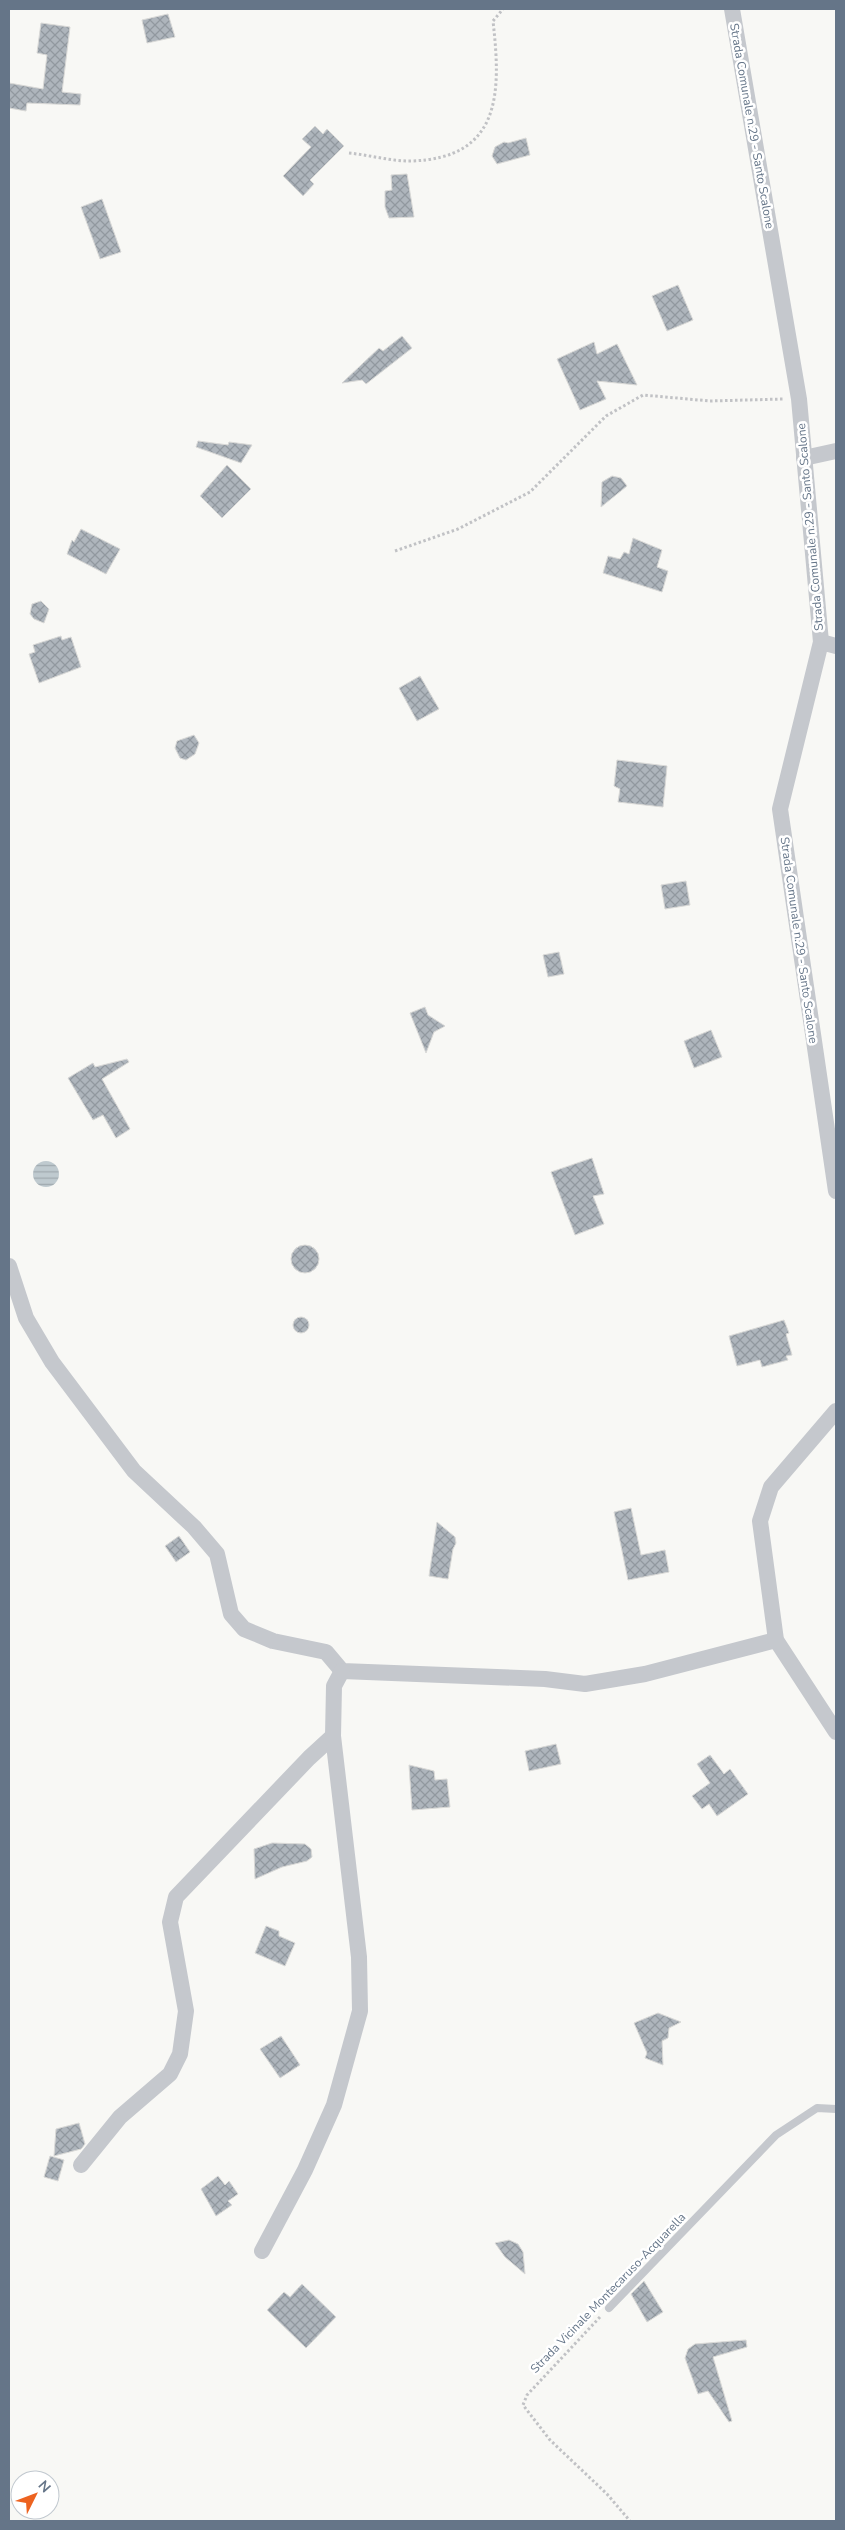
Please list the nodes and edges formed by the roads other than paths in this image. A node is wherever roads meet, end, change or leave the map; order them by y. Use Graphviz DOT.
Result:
graph roads {
  1 [pos="732,9"];
  2 [pos="836,451"];
  3 [pos="804,458"];
  4 [pos="829,644"];
  5 [pos="836,1191"];
  6 [pos="9,1266"];
  7 [pos="836,1410"];
  8 [pos="776,1640"];
  9 [pos="342,1671"];
  10 [pos="836,1732"];
  11 [pos="333,1736"];
  12 [pos="836,2109"];
  13 [pos="81,2165"];
  14 [pos="262,2251"];
  15 [pos="609,2308"];
  1 -- 3 [label="street, Strada Comunale n.29 - Santo Scalone"];
  2 -- 3 [label="street"];
  3 -- 4 [label="street, Strada Comunale n.29 - Santo Scalone"];
  4 -- 5 [label="street, Strada Comunale n.29 - Santo Scalone"];
  6 -- 9 [label="street"];
  7 -- 8 [label="street"];
  8 -- 9 [label="street"];
  8 -- 10 [label="street"];
  9 -- 11 [label="street"];
  11 -- 13 [label="street"];
  11 -- 14 [label="street"];
  12 -- 15 [label="lane, Strada Vicinale Montecaruso-Acquarella"];
}
